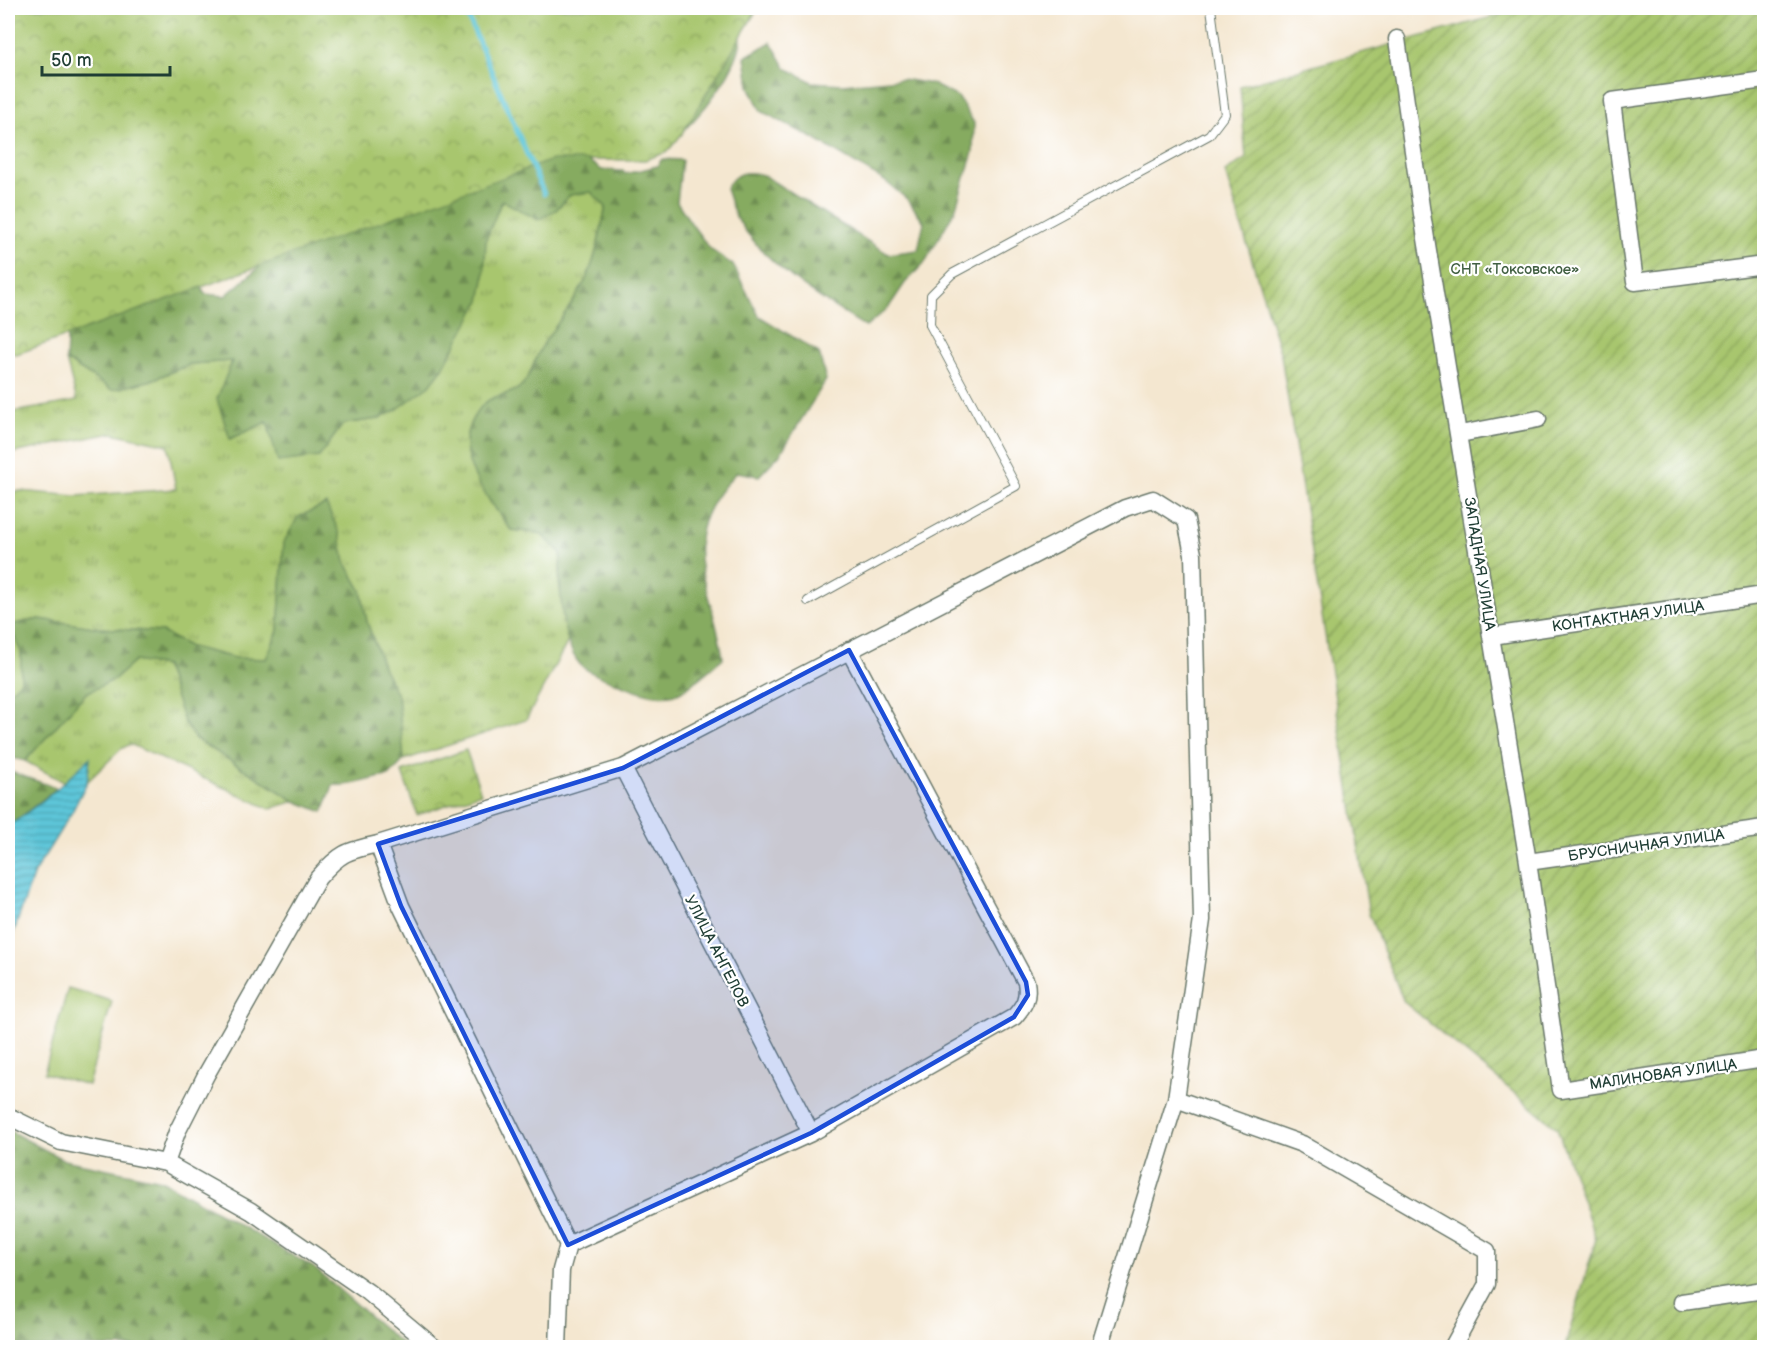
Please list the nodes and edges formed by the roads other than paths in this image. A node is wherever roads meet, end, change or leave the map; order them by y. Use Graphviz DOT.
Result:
graph roads {
  1 [pos="1211,8"];
  2 [pos="1397,39"];
  3 [pos="1764,80"];
  4 [pos="1764,264"];
  5 [pos="1538,419"];
  6 [pos="1460,434"];
  7 [pos="1764,595"];
  8 [pos="808,601"];
  9 [pos="1492,636"];
  10 [pos="849,650"];
  11 [pos="623,768"];
  12 [pos="1764,828"];
  13 [pos="378,844"];
  14 [pos="1528,862"];
  15 [pos="1764,1059"];
  16 [pos="1561,1090"];
  17 [pos="1176,1099"];
  18 [pos="8,1116"];
  19 [pos="811,1133"];
  20 [pos="165,1163"];
  21 [pos="568,1245"];
  22 [pos="1764,1290"];
  23 [pos="1682,1302"];
  24 [pos="435,1347"];
  25 [pos="558,1347"];
  26 [pos="1099,1347"];
  27 [pos="1452,1347"];
  1 -- 8 [label="lane"];
  2 -- 6 [label="street, ЗАПАДНАЯ УЛИЦА"];
  3 -- 4 [label="street"];
  5 -- 6 [label="street"];
  6 -- 9 [label="street, ЗАПАДНАЯ УЛИЦА"];
  7 -- 9 [label="street, КОНТАКТНАЯ УЛИЦА"];
  9 -- 14 [label="street, ЗАПАДНАЯ УЛИЦА"];
  10 -- 11 [label="street"];
  10 -- 17 [label="street"];
  10 -- 19 [label="street"];
  11 -- 13 [label="street"];
  11 -- 19 [label="street, УЛИЦА АНГЕЛОВ"];
  12 -- 14 [label="street, БРУСНИЧНАЯ УЛИЦА"];
  13 -- 20 [label="street"];
  13 -- 21 [label="street"];
  14 -- 16 [label="street, ЗАПАДНАЯ УЛИЦА"];
  15 -- 16 [label="street, МАЛИНОВАЯ УЛИЦА"];
  17 -- 26 [label="street"];
  17 -- 27 [label="street"];
  18 -- 20 [label="street"];
  19 -- 21 [label="street"];
  20 -- 24 [label="street"];
  21 -- 25 [label="street"];
  22 -- 23 [label="street"];
}
